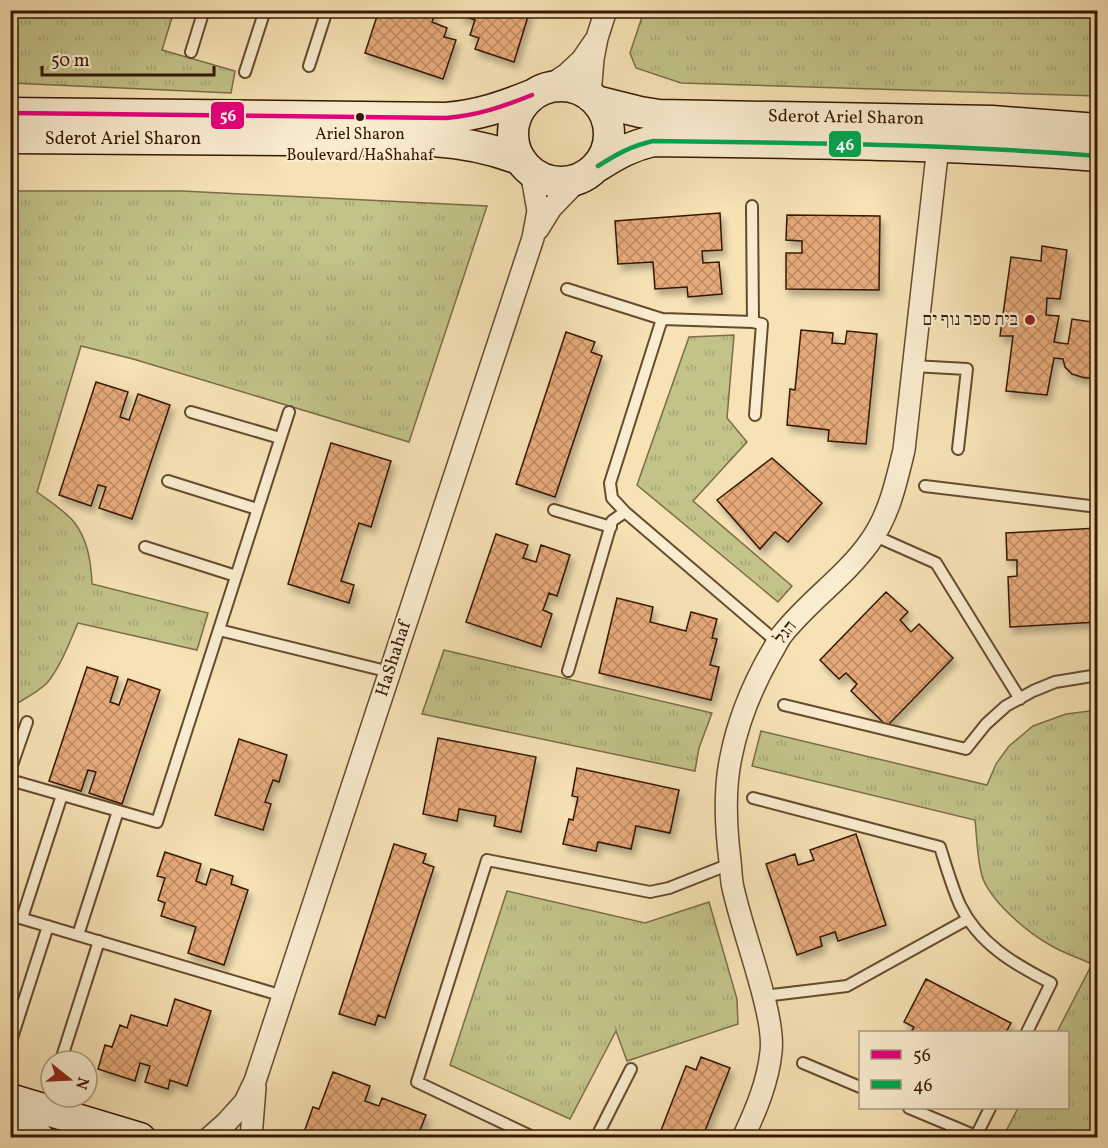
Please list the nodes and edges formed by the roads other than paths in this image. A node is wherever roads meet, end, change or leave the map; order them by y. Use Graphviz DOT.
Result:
graph roads {
  1 [pos="204,10"];
  2 [pos="265,10"];
  3 [pos="327,10"];
  4 [pos="606,10"];
  5 [pos="597,38"];
  6 [pos="191,52"];
  7 [pos="309,66"];
  8 [pos="246,72"];
  9 [pos="539,91"];
  10 [pos="593,98"];
  11 [pos="10,113"];
  12 [pos="1098,129"];
  13 [pos="10,138"];
  14 [pos="938,146"];
  15 [pos="1098,156"];
  16 [pos="526,165"];
  17 [pos="589,172"];
  18 [pos="752,207"];
  19 [pos="533,238"];
  20 [pos="567,289"];
  21 [pos="662,319"];
  22 [pos="753,322"];
  23 [pos="913,366"];
  24 [pos="191,411"];
  25 [pos="289,412"];
  26 [pos="755,415"];
  27 [pos="280,438"];
  28 [pos="958,449"];
  29 [pos="168,481"];
  30 [pos="925,486"];
  31 [pos="1098,507"];
  32 [pos="257,509"];
  33 [pos="554,510"];
  34 [pos="625,512"];
  35 [pos="611,527"];
  36 [pos="873,535"];
  37 [pos="145,547"];
  38 [pos="236,576"];
  39 [pos="219,630"];
  40 [pos="777,642"];
  41 [pos="568,671"];
  42 [pos="390,672"];
  43 [pos="1098,675"];
  44 [pos="1020,699"];
  45 [pos="784,705"];
  46 [pos="27,722"];
  47 [pos="10,771"];
  48 [pos="10,780"];
  49 [pos="62,795"];
  50 [pos="753,798"];
  51 [pos="118,811"];
  52 [pos="730,864"];
  53 [pos="10,915"];
  54 [pos="22,918"];
  55 [pos="968,919"];
  56 [pos="48,926"];
  57 [pos="78,935"];
  58 [pos="99,941"];
  59 [pos="283,996"];
  60 [pos="764,996"];
  61 [pos="1027,1031"];
  62 [pos="10,1044"];
  63 [pos="65,1049"];
  64 [pos="803,1063"];
  65 [pos="631,1068"];
  66 [pos="255,1081"];
  67 [pos="859,1086"];
  68 [pos="10,1099"];
  69 [pos="914,1109"];
  70 [pos="989,1109"];
  71 [pos="10,1129"];
  72 [pos="39,1137"];
  73 [pos="140,1137"];
  74 [pos="208,1137"];
  75 [pos="251,1137"];
  76 [pos="535,1137"];
  77 [pos="596,1137"];
  78 [pos="743,1137"];
  1 -- 6 [label="lane"];
  2 -- 8 [label="lane"];
  3 -- 7 [label="lane"];
  4 -- 5 [label="street"];
  5 -- 9 [label="street"];
  5 -- 10 [label="street"];
  9 -- 10 [label="street"];
  9 -- 11 [label="street, Sderot Ariel Sharon"];
  9 -- 16 [label="street"];
  10 -- 12 [label="street, Sderot Ariel Sharon"];
  10 -- 17 [label="street"];
  13 -- 16 [label="street, Sderot Ariel Sharon"];
  14 -- 15 [label="street, Sderot Ariel Sharon"];
  14 -- 17 [label="street, Sderot Ariel Sharon"];
  14 -- 23 [label="street, הגל"];
  16 -- 17 [label="street"];
  16 -- 19 [label="street, HaShahaf"];
  17 -- 19 [label="street, HaShahaf"];
  18 -- 22 [label="lane"];
  19 -- 42 [label="street, HaShahaf"];
  20 -- 21 [label="lane"];
  21 -- 22 [label="lane"];
  21 -- 34 [label="lane"];
  22 -- 26 [label="lane"];
  23 -- 28 [label="lane"];
  23 -- 36 [label="street, הגל"];
  24 -- 27 [label="lane"];
  25 -- 27 [label="lane"];
  27 -- 32 [label="lane"];
  29 -- 32 [label="lane"];
  30 -- 31 [label="lane"];
  32 -- 38 [label="lane"];
  33 -- 35 [label="lane"];
  34 -- 35 [label="lane"];
  34 -- 40 [label="lane"];
  35 -- 41 [label="lane"];
  36 -- 40 [label="street, הגל"];
  36 -- 44 [label="lane"];
  37 -- 38 [label="lane"];
  38 -- 39 [label="lane"];
  39 -- 42 [label="lane"];
  39 -- 51 [label="lane"];
  40 -- 52 [label="street, הגל"];
  42 -- 59 [label="street, HaShahaf"];
  43 -- 44 [label="lane"];
  44 -- 45 [label="lane"];
  46 -- 47 [label="lane"];
  48 -- 49 [label="lane"];
  49 -- 51 [label="lane"];
  49 -- 54 [label="lane"];
  50 -- 55 [label="lane"];
  51 -- 57 [label="lane"];
  52 -- 60 [label="street, הגל"];
  52 -- 76 [label="lane"];
  53 -- 54 [label="lane"];
  54 -- 56 [label="lane"];
  55 -- 60 [label="lane"];
  55 -- 61 [label="lane"];
  56 -- 57 [label="lane"];
  56 -- 62 [label="lane"];
  57 -- 58 [label="lane"];
  58 -- 59 [label="lane"];
  58 -- 63 [label="lane"];
  59 -- 66 [label="street, HaShahaf"];
  60 -- 78 [label="street, הגל"];
  64 -- 67 [label="lane"];
  65 -- 77 [label="lane"];
  66 -- 74 [label="street, HaShahaf"];
  66 -- 75 [label="street, HaShahaf"];
  68 -- 73 [label="street"];
  69 -- 70 [label="lane"];
  71 -- 72 [label="street"];
}
